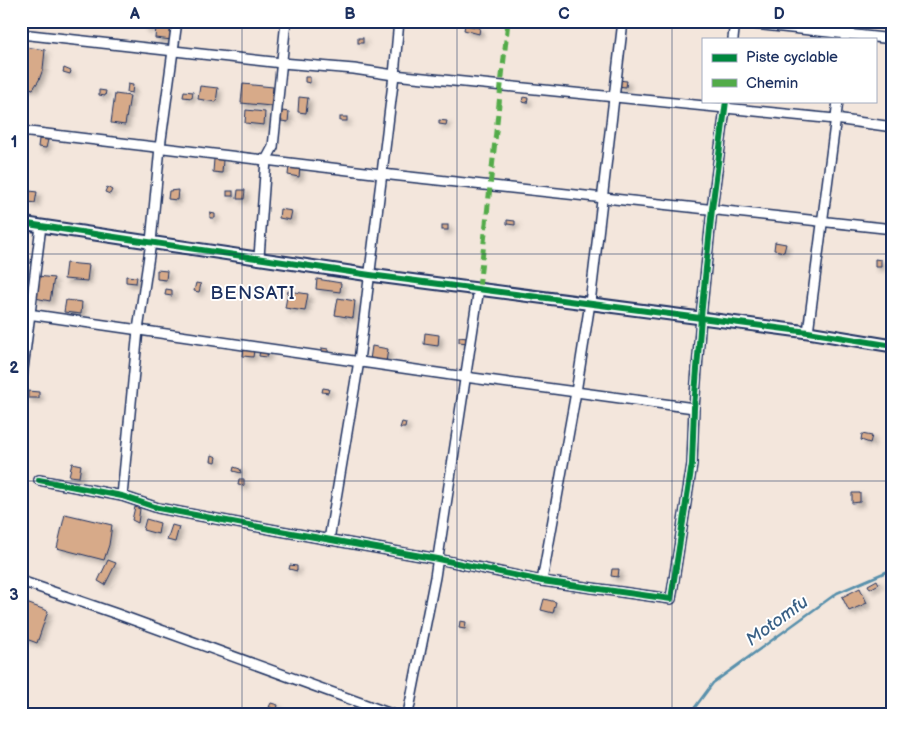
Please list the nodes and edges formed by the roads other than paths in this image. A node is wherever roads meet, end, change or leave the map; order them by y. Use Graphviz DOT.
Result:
graph roads {
  1 [pos="177,21"];
  2 [pos="286,21"];
  3 [pos="399,21"];
  4 [pos="623,21"];
  5 [pos="847,21"];
  6 [pos="732,22"];
  7 [pos="21,34"];
  8 [pos="846,36"];
  9 [pos="733,38"];
  10 [pos="893,39"];
  11 [pos="174,50"];
  12 [pos="282,63"];
  13 [pos="394,75"];
  14 [pos="614,97"];
  15 [pos="838,102"];
  16 [pos="725,105"];
  17 [pos="835,120"];
  18 [pos="893,127"];
  19 [pos="21,131"];
  20 [pos="160,147"];
  21 [pos="266,160"];
  22 [pos="382,174"];
  23 [pos="601,197"];
  24 [pos="712,209"];
  25 [pos="822,220"];
  26 [pos="21,223"];
  27 [pos="41,226"];
  28 [pos="893,229"];
  29 [pos="151,242"];
  30 [pos="259,257"];
  31 [pos="370,275"];
  32 [pos="479,288"];
  33 [pos="590,303"];
  34 [pos="26,314"];
  35 [pos="701,317"];
  36 [pos="138,330"];
  37 [pos="808,332"];
  38 [pos="893,346"];
  39 [pos="359,361"];
  40 [pos="465,377"];
  41 [pos="21,385"];
  42 [pos="576,392"];
  43 [pos="694,408"];
  44 [pos="39,480"];
  45 [pos="122,496"];
  46 [pos="329,540"];
  47 [pos="438,559"];
  48 [pos="21,581"];
  49 [pos="542,581"];
  50 [pos="390,714"];
  51 [pos="408,714"];
  1 -- 11 [label="street"];
  2 -- 12 [label="street"];
  3 -- 13 [label="street"];
  4 -- 14 [label="street"];
  5 -- 8 [label="street"];
  6 -- 8 [label="street"];
  6 -- 9 [label="street"];
  7 -- 11 [label="street"];
  8 -- 10 [label="street"];
  11 -- 12 [label="street"];
  11 -- 20 [label="street"];
  12 -- 13 [label="street"];
  12 -- 21 [label="street"];
  13 -- 14 [label="street"];
  13 -- 22 [label="street"];
  14 -- 16 [label="street"];
  14 -- 23 [label="street"];
  15 -- 17 [label="street"];
  16 -- 17 [label="street"];
  16 -- 24 [label="street"];
  17 -- 18 [label="street"];
  17 -- 25 [label="street"];
  19 -- 20 [label="street"];
  20 -- 21 [label="street"];
  20 -- 29 [label="street"];
  21 -- 22 [label="street"];
  21 -- 30 [label="street"];
  22 -- 23 [label="street"];
  22 -- 31 [label="street"];
  23 -- 24 [label="street"];
  23 -- 33 [label="street"];
  24 -- 25 [label="street"];
  24 -- 35 [label="street"];
  25 -- 28 [label="street"];
  25 -- 37 [label="street"];
  26 -- 27 [label="street"];
  27 -- 29 [label="street"];
  27 -- 34 [label="street"];
  29 -- 30 [label="street"];
  29 -- 36 [label="street"];
  30 -- 31 [label="street"];
  31 -- 32 [label="street"];
  31 -- 39 [label="street"];
  32 -- 33 [label="street"];
  32 -- 40 [label="street"];
  33 -- 35 [label="street"];
  33 -- 42 [label="street"];
  34 -- 36 [label="street"];
  34 -- 41 [label="street"];
  35 -- 37 [label="street"];
  35 -- 43 [label="street"];
  36 -- 39 [label="street"];
  36 -- 45 [label="street"];
  37 -- 38 [label="street"];
  39 -- 40 [label="street"];
  39 -- 46 [label="street"];
  40 -- 42 [label="street"];
  40 -- 47 [label="street"];
  42 -- 43 [label="street"];
  42 -- 49 [label="street"];
  43 -- 49 [label="street"];
  44 -- 45 [label="street"];
  45 -- 46 [label="street"];
  46 -- 47 [label="street"];
  47 -- 49 [label="street"];
  47 -- 51 [label="street"];
  48 -- 50 [label="street"];
}
